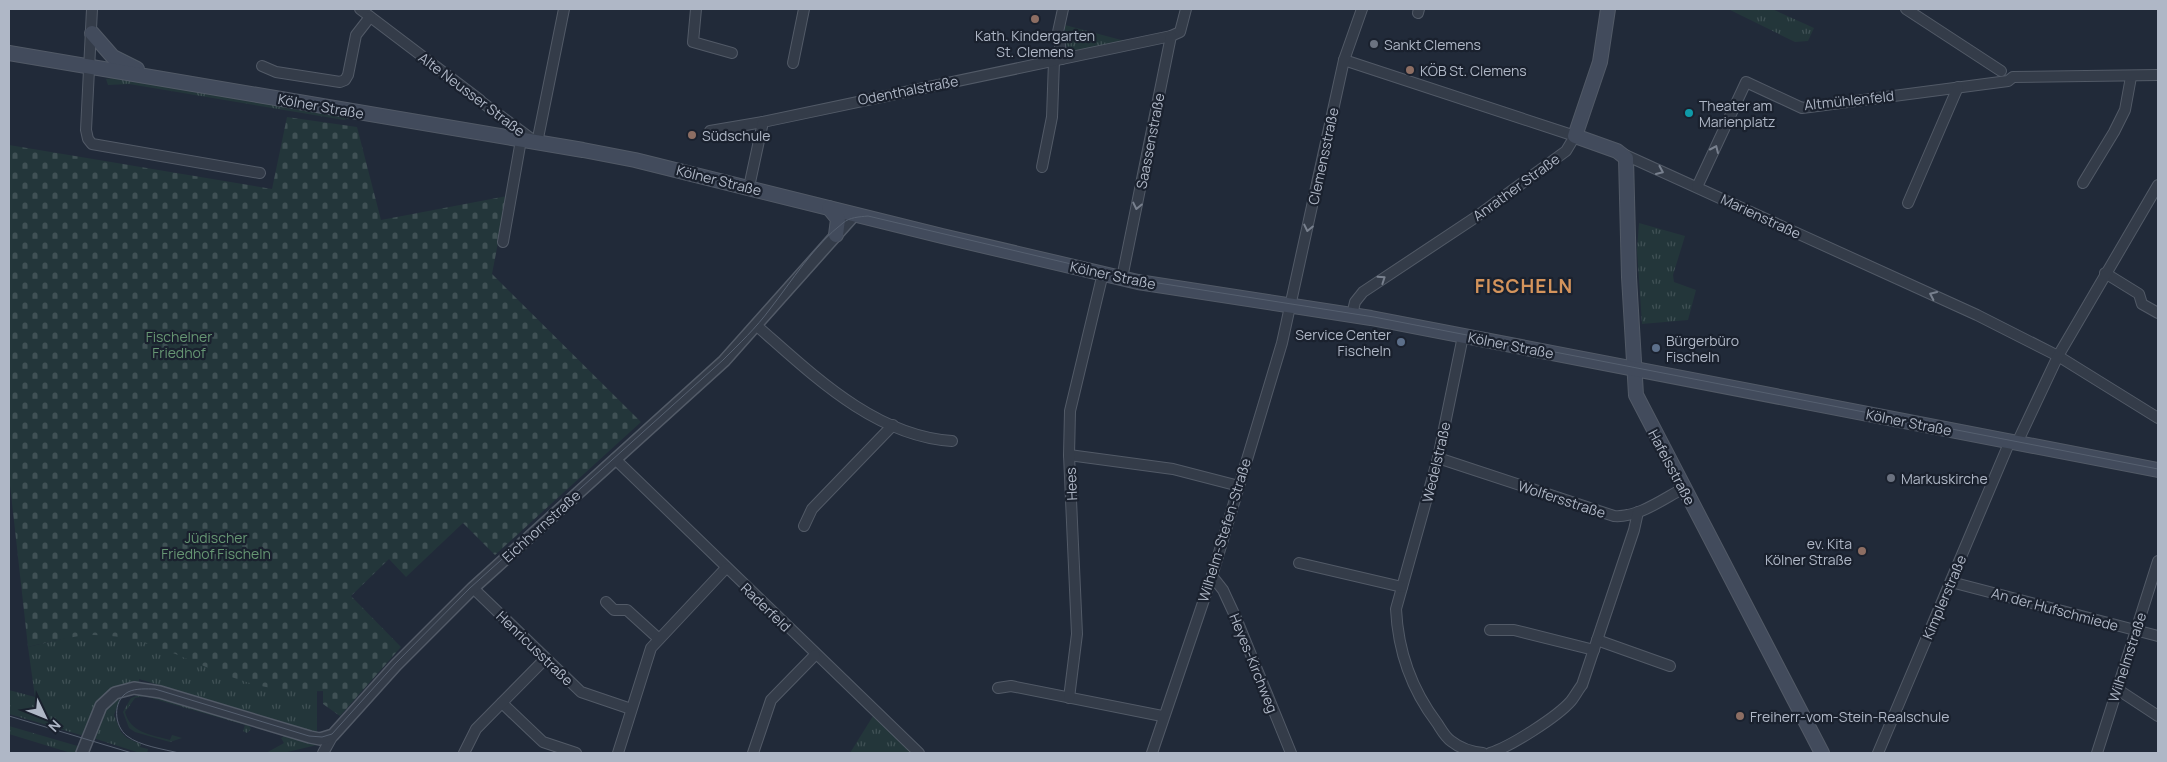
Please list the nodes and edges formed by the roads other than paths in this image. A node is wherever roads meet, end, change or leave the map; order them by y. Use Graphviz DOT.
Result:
graph roads {
  1 [pos="92,9"];
  2 [pos="360,9"];
  3 [pos="564,9"];
  4 [pos="696,9"];
  5 [pos="804,9"];
  6 [pos="1063,9"];
  7 [pos="1186,9"];
  8 [pos="1362,9"];
  9 [pos="1608,9"];
  10 [pos="1906,9"];
  11 [pos="370,17"];
  12 [pos="92,33"];
  13 [pos="1171,36"];
  14 [pos="9,53"];
  15 [pos="732,53"];
  16 [pos="1058,60"];
  17 [pos="1344,60"];
  18 [pos="793,63"];
  19 [pos="90,66"];
  20 [pos="262,66"];
  21 [pos="2158,75"];
  22 [pos="151,76"];
  23 [pos="2006,76"];
  24 [pos="2131,77"];
  25 [pos="1958,87"];
  26 [pos="763,122"];
  27 [pos="710,131"];
  28 [pos="1575,136"];
  29 [pos="520,140"];
  30 [pos="537,143"];
  31 [pos="1623,154"];
  32 [pos="1042,167"];
  33 [pos="260,174"];
  34 [pos="2083,182"];
  35 [pos="2158,185"];
  36 [pos="749,187"];
  37 [pos="1697,188"];
  38 [pos="1908,203"];
  39 [pos="829,208"];
  40 [pos="854,215"];
  41 [pos="836,235"];
  42 [pos="503,242"];
  43 [pos="2105,273"];
  44 [pos="1103,274"];
  45 [pos="1122,278"];
  46 [pos="1291,305"];
  47 [pos="2158,313"];
  48 [pos="1352,315"];
  49 [pos="757,326"];
  50 [pos="1463,336"];
  51 [pos="2058,356"];
  52 [pos="1634,369"];
  53 [pos="2158,418"];
  54 [pos="892,425"];
  55 [pos="952,441"];
  56 [pos="2014,442"];
  57 [pos="1069,455"];
  58 [pos="1438,458"];
  59 [pos="615,459"];
  60 [pos="2158,469"];
  61 [pos="1238,486"];
  62 [pos="1684,488"];
  63 [pos="1638,512"];
  64 [pos="804,526"];
  65 [pos="2158,561"];
  66 [pos="1299,563"];
  67 [pos="726,568"];
  68 [pos="1212,576"];
  69 [pos="1951,582"];
  70 [pos="1402,587"];
  71 [pos="473,588"];
  72 [pos="606,602"];
  73 [pos="1490,630"];
  74 [pos="2136,630"];
  75 [pos="2158,636"];
  76 [pos="659,639"];
  77 [pos="1595,645"];
  78 [pos="815,655"];
  79 [pos="546,659"];
  80 [pos="1670,666"];
  81 [pos="998,688"];
  82 [pos="2117,689"];
  83 [pos="1069,698"];
  84 [pos="502,703"];
  85 [pos="631,709"];
  86 [pos="1162,716"];
  87 [pos="2158,716"];
  88 [pos="333,735"];
  89 [pos="82,753"];
  90 [pos="324,753"];
  91 [pos="464,753"];
  92 [pos="576,753"];
  93 [pos="618,753"];
  94 [pos="753,753"];
  95 [pos="919,753"];
  96 [pos="1152,753"];
  97 [pos="1291,753"];
  98 [pos="1483,753"];
  99 [pos="1490,753"];
  100 [pos="1822,753"];
  101 [pos="1878,753"];
  102 [pos="2096,753"];
  1 -- 12 [label="street"];
  2 -- 11 [label="street, Alte Neusser Straße"];
  3 -- 30 [label="street"];
  4 -- 15 [label="street"];
  5 -- 18 [label="street"];
  6 -- 16 [label="street"];
  7 -- 13 [label="street, Saassenstraße"];
  8 -- 17 [label="street, Clemensstraße"];
  9 -- 28 [label="main road, Anrather Straße"];
  10 -- 23 [label="street"];
  11 -- 20 [label="street"];
  11 -- 30 [label="street, Alte Neusser Straße"];
  12 -- 19 [label="street"];
  12 -- 22 [label="main road"];
  13 -- 16 [label="street, Odenthalstraße"];
  13 -- 45 [label="street, Saassenstraße, one-way"];
  14 -- 19 [label="main road, Kölner Straße"];
  16 -- 26 [label="street, Odenthalstraße"];
  16 -- 32 [label="street"];
  17 -- 28 [label="street, Marienstraße"];
  17 -- 46 [label="street, Clemensstraße, one-way"];
  19 -- 22 [label="main road, Kölner Straße"];
  19 -- 33 [label="street"];
  21 -- 24 [label="street, Altmühlenfeld"];
  22 -- 29 [label="main road, Kölner Straße"];
  23 -- 24 [label="street, Altmühlenfeld"];
  23 -- 25 [label="street, Altmühlenfeld"];
  24 -- 34 [label="street"];
  37 -- 25 [label="street, Altmühlenfeld, one-way"];
  25 -- 38 [label="street"];
  26 -- 27 [label="street, Odenthalstraße"];
  26 -- 36 [label="street"];
  28 -- 31 [label="main road, Marienstraße"];
  48 -- 28 [label="street, Anrather Straße, one-way"];
  29 -- 30 [label="main road, Kölner Straße"];
  29 -- 42 [label="street"];
  30 -- 36 [label="main road, Kölner Straße"];
  31 -- 37 [label="street, Marienstraße, one-way"];
  31 -- 52 [label="main road, Hafelsstraße"];
  35 -- 43 [label="street, Kimplerstraße"];
  36 -- 39 [label="main road, Kölner Straße"];
  51 -- 37 [label="street, Marienstraße, one-way"];
  39 -- 40 [label="main road, Kölner Straße"];
  39 -- 41 [label="main road"];
  40 -- 41 [label="street, Eichhornstraße"];
  40 -- 44 [label="main road, Kölner Straße"];
  41 -- 49 [label="street, Eichhornstraße"];
  43 -- 47 [label="street"];
  43 -- 51 [label="street, Kimplerstraße"];
  44 -- 45 [label="main road, Kölner Straße"];
  44 -- 57 [label="street, Hees"];
  45 -- 46 [label="main road, Kölner Straße"];
  46 -- 48 [label="main road, Kölner Straße"];
  46 -- 61 [label="street, Wilhelm-Stefen-Straße"];
  48 -- 50 [label="main road, Kölner Straße"];
  49 -- 54 [label="street"];
  49 -- 59 [label="street, Eichhornstraße"];
  50 -- 52 [label="main road, Kölner Straße"];
  50 -- 58 [label="street, Wedelstraße"];
  51 -- 53 [label="street, Marienstraße"];
  51 -- 56 [label="street, Kimplerstraße"];
  52 -- 56 [label="main road, Kölner Straße"];
  52 -- 62 [label="main road, Hafelsstraße"];
  54 -- 55 [label="street"];
  54 -- 64 [label="street"];
  56 -- 60 [label="main road, Kölner Straße"];
  56 -- 69 [label="street, Kimplerstraße"];
  57 -- 61 [label="street"];
  57 -- 83 [label="street, Hees"];
  58 -- 63 [label="street, Wolfersstraße"];
  58 -- 70 [label="street, Wedelstraße"];
  59 -- 67 [label="street, Raderfeld"];
  59 -- 71 [label="street, Eichhornstraße"];
  61 -- 68 [label="street, Wilhelm-Stefen-Straße"];
  62 -- 63 [label="street, Wolfersstraße"];
  62 -- 100 [label="main road, Hafelsstraße"];
  63 -- 77 [label="street"];
  65 -- 74 [label="street, Wilhelmstraße"];
  66 -- 70 [label="street"];
  67 -- 76 [label="street"];
  67 -- 78 [label="street, Raderfeld"];
  68 -- 86 [label="street, Wilhelm-Stefen-Straße"];
  68 -- 97 [label="street, Heyes-Kirchweg"];
  69 -- 74 [label="street, An der Hufschmiede"];
  69 -- 101 [label="street, Kimplerstraße"];
  70 -- 98 [label="street, Wedelstraße"];
  71 -- 79 [label="street, Henricusstraße"];
  71 -- 88 [label="street, Eichhornstraße"];
  72 -- 76 [label="street"];
  73 -- 77 [label="street"];
  74 -- 75 [label="street, An der Hufschmiede"];
  74 -- 82 [label="street, Wilhelmstraße"];
  76 -- 85 [label="street"];
  77 -- 80 [label="street"];
  77 -- 99 [label="street"];
  78 -- 94 [label="street"];
  78 -- 95 [label="street, Raderfeld"];
  79 -- 84 [label="street"];
  79 -- 85 [label="street, Henricusstraße"];
  81 -- 83 [label="street"];
  82 -- 87 [label="street"];
  82 -- 102 [label="street, Wilhelmstraße"];
  83 -- 86 [label="street"];
  84 -- 91 [label="street"];
  84 -- 92 [label="street"];
  85 -- 93 [label="street"];
  86 -- 96 [label="street, Wilhelm-Stefen-Straße"];
  88 -- 89 [label="street"];
  88 -- 90 [label="street, Eichhornstraße"];
}
